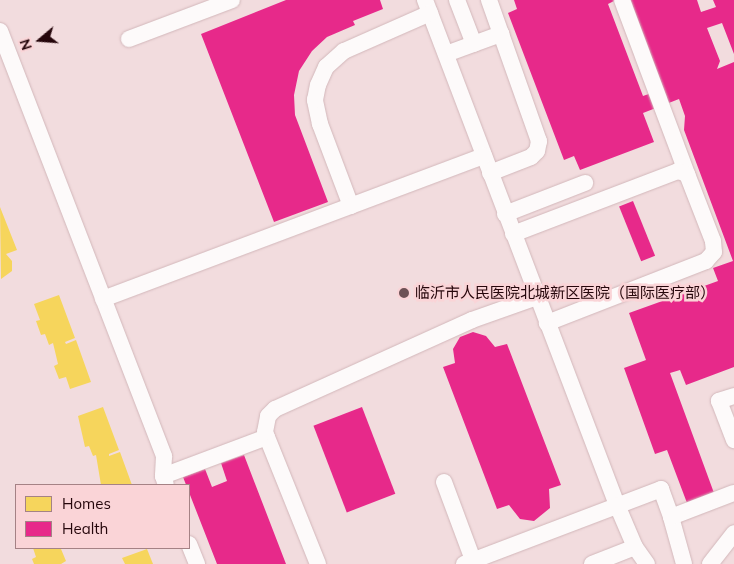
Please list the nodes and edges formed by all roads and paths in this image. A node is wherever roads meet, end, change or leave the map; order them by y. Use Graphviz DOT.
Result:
graph roads {
  1 [pos="232,0"];
  2 [pos="457,0"];
  3 [pos="488,0"];
  4 [pos="622,0"];
  5 [pos="428,6"];
  6 [pos="0,31"];
  7 [pos="501,34"];
  8 [pos="129,39"];
  9 [pos="474,44"];
  10 [pos="446,54"];
  11 [pos="484,156"];
  12 [pos="490,172"];
  13 [pos="687,174"];
  14 [pos="585,183"];
  15 [pos="350,206"];
  16 [pos="506,214"];
  17 [pos="513,234"];
  18 [pos="537,297"];
  19 [pos="103,299"];
  20 [pos="547,323"];
  21 [pos="734,396"];
  22 [pos="268,437"];
  23 [pos="734,440"];
  24 [pos="165,480"];
  25 [pos="444,482"];
  26 [pos="734,493"];
  27 [pos="617,505"];
  28 [pos="671,517"];
  29 [pos="734,534"];
  30 [pos="190,547"];
  31 [pos="635,547"];
  32 [pos="468,562"];
  33 [pos="196,564"];
  34 [pos="318,564"];
  35 [pos="592,564"];
  36 [pos="647,564"];
  37 [pos="684,564"];
  38 [pos="710,564"];
  1 -- 8 [label="lane"];
  2 -- 9 [label="lane"];
  3 -- 7 [label="lane"];
  4 -- 13 [label="lane"];
  5 -- 10 [label="lane"];
  5 -- 15 [label="lane"];
  6 -- 19 [label="lane"];
  7 -- 9 [label="lane"];
  7 -- 12 [label="lane"];
  9 -- 10 [label="lane"];
  10 -- 11 [label="lane"];
  11 -- 12 [label="lane"];
  11 -- 15 [label="lane"];
  12 -- 16 [label="lane"];
  13 -- 17 [label="lane"];
  13 -- 20 [label="lane"];
  14 -- 16 [label="lane"];
  15 -- 19 [label="lane"];
  16 -- 17 [label="lane"];
  17 -- 18 [label="lane"];
  18 -- 20 [label="lane"];
  18 -- 22 [label="lane"];
  19 -- 24 [label="lane"];
  20 -- 27 [label="lane"];
  21 -- 23 [label="lane"];
  22 -- 24 [label="lane"];
  22 -- 34 [label="lane"];
  25 -- 32 [label="lane"];
  26 -- 28 [label="lane"];
  27 -- 28 [label="lane"];
  27 -- 31 [label="lane"];
  27 -- 32 [label="lane"];
  28 -- 37 [label="lane"];
  29 -- 38 [label="lane"];
  30 -- 33 [label="lane"];
  31 -- 35 [label="lane"];
  31 -- 36 [label="lane"];
}
